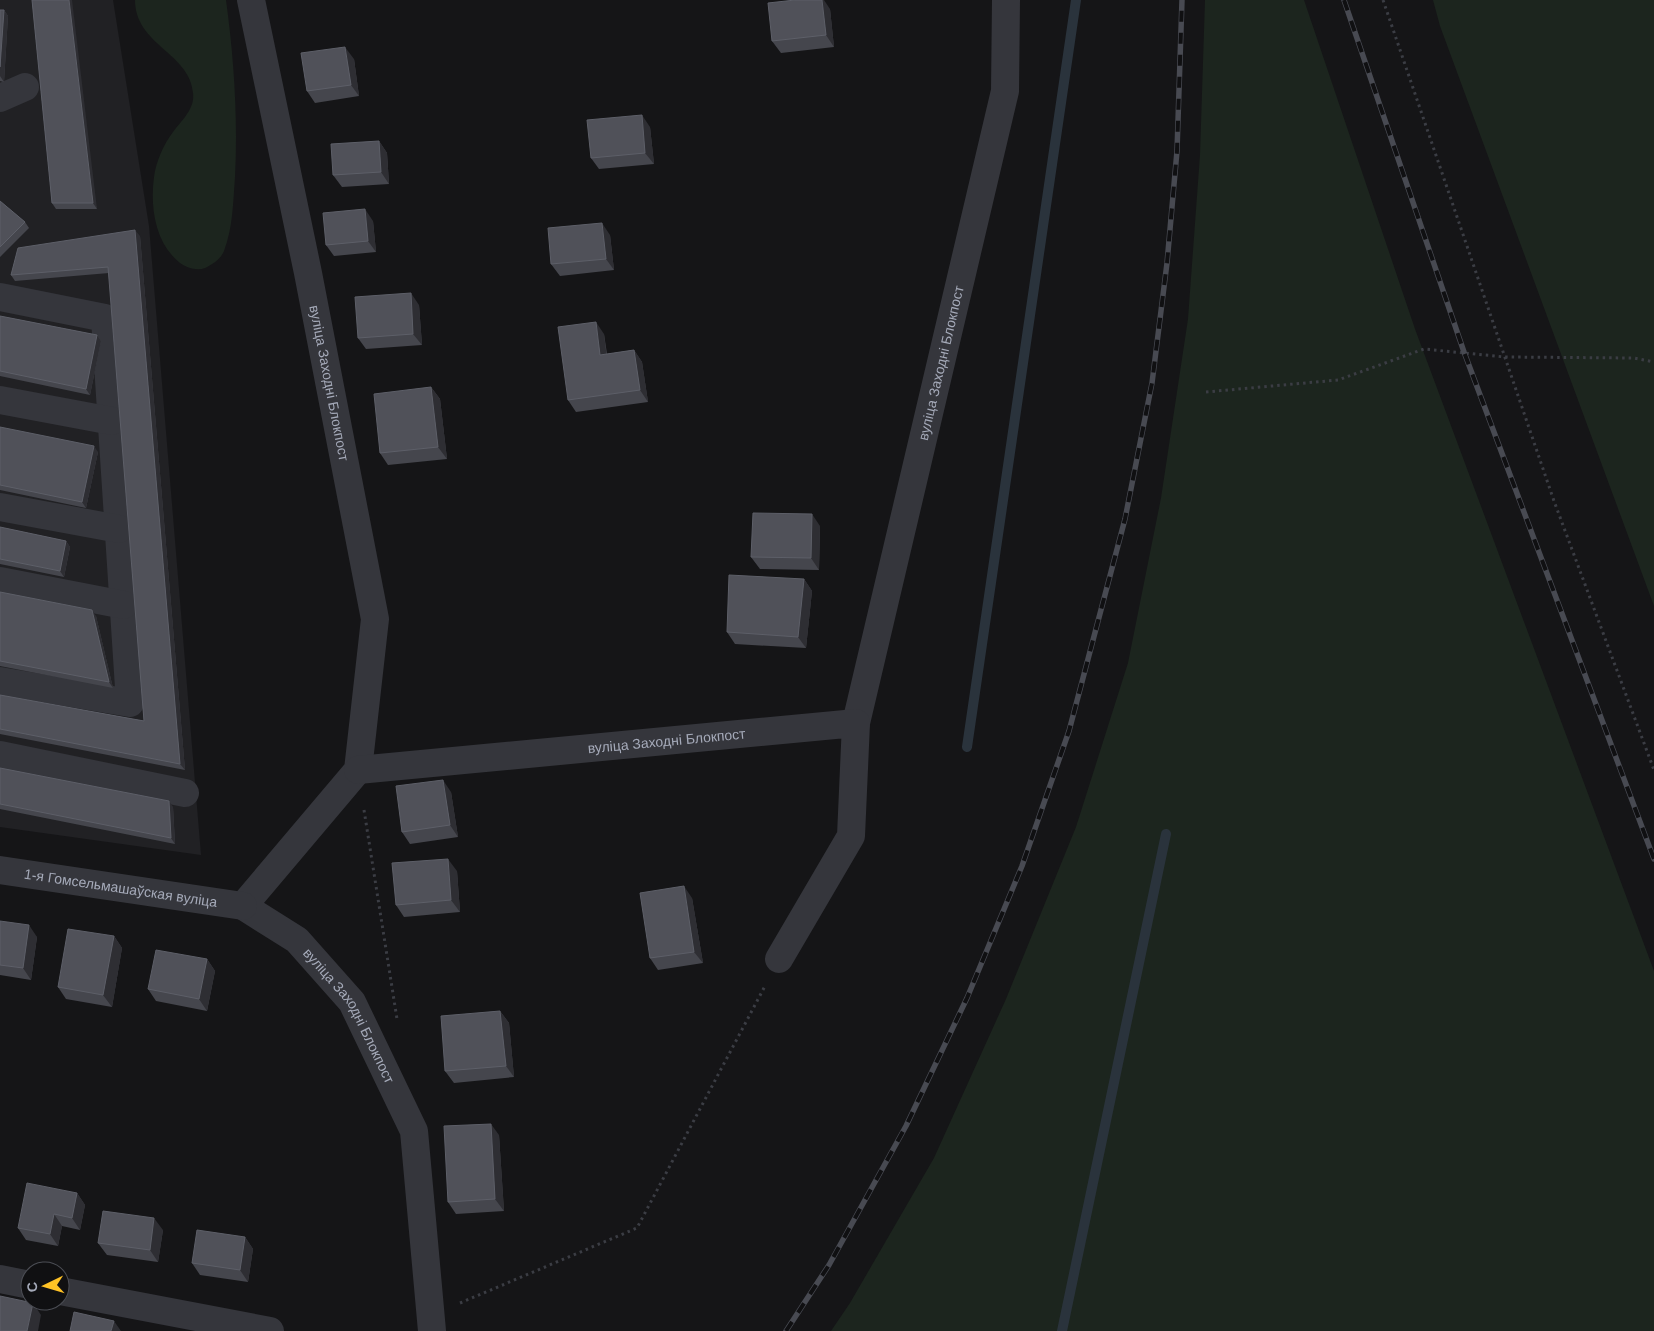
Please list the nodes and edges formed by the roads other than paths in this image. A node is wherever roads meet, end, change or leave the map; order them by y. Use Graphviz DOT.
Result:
graph roads {
  1 [pos="251,0"];
  2 [pos="1006,0"];
  3 [pos="25,87"];
  4 [pos="0,98"];
  5 [pos="0,297"];
  6 [pos="0,400"];
  7 [pos="112,421"];
  8 [pos="0,507"];
  9 [pos="119,529"];
  10 [pos="0,581"];
  11 [pos="124,605"];
  12 [pos="0,681"];
  13 [pos="856,723"];
  14 [pos="0,755"];
  15 [pos="358,770"];
  16 [pos="185,793"];
  17 [pos="0,870"];
  18 [pos="244,906"];
  19 [pos="779,959"];
  20 [pos="0,1279"];
  21 [pos="20,1283"];
  22 [pos="70,1292"];
  23 [pos="432,1323"];
  24 [pos="270,1331"];
  1 -- 15 [label="street, вуліца Заходні Блокпост"];
  2 -- 13 [label="street, вуліца Заходні Блокпост"];
  3 -- 4 [label="street"];
  5 -- 7 [label="street"];
  6 -- 7 [label="street"];
  7 -- 9 [label="street"];
  8 -- 9 [label="street"];
  9 -- 11 [label="street"];
  10 -- 11 [label="street"];
  11 -- 12 [label="street"];
  13 -- 15 [label="street, вуліца Заходні Блокпост"];
  13 -- 19 [label="street, вуліца Заходні Блокпост"];
  14 -- 16 [label="street"];
  15 -- 18 [label="street"];
  17 -- 18 [label="street, 1-я Гомсельмашаўская вуліца"];
  18 -- 23 [label="street, вуліца Заходні Блокпост"];
  20 -- 21 [label="street"];
  22 -- 24 [label="street"];
}
